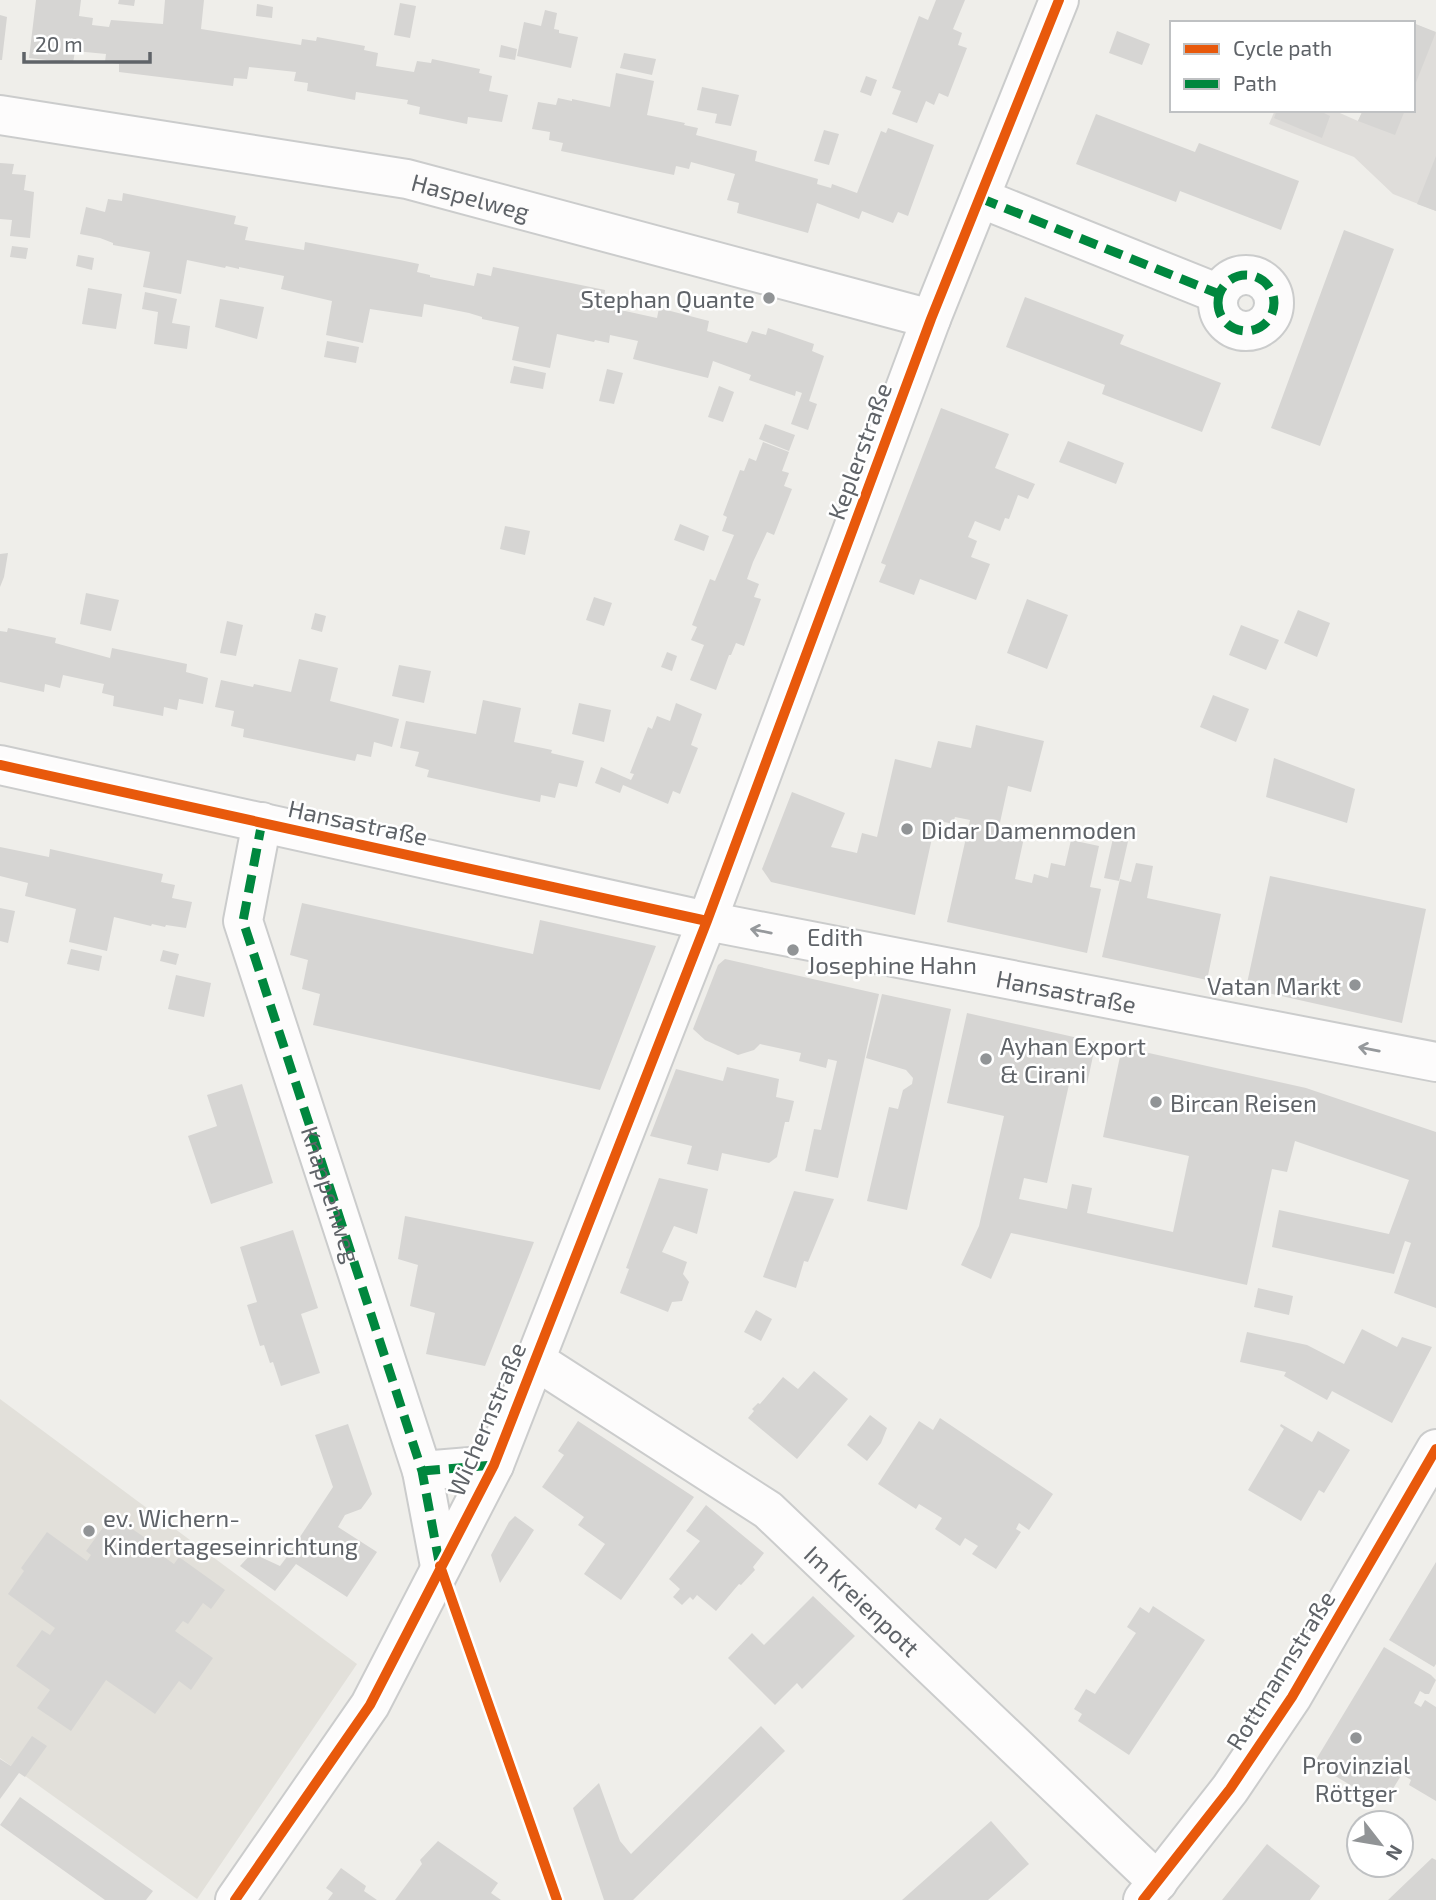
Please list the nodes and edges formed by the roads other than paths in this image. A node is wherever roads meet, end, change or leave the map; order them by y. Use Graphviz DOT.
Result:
graph roads {
  1 [pos="1059,0"];
  2 [pos="0,115"];
  3 [pos="980,198"];
  4 [pos="1219,294"];
  5 [pos="931,318"];
  6 [pos="0,765"];
  7 [pos="262,822"];
  8 [pos="707,920"];
  9 [pos="1436,1062"];
  10 [pos="534,1360"];
  11 [pos="1436,1449"];
  12 [pos="494,1465"];
  13 [pos="422,1471"];
  14 [pos="440,1566"];
  15 [pos="1147,1895"];
  16 [pos="235,1900"];
  1 -- 3 [label="street, Keplerstraße"];
  2 -- 5 [label="street, Haspelweg"];
  3 -- 4 [label="street"];
  3 -- 5 [label="street, Keplerstraße"];
  5 -- 8 [label="street, Keplerstraße"];
  6 -- 7 [label="street, Hansastraße"];
  7 -- 8 [label="street, Hansastraße"];
  7 -- 13 [label="street, Knappenweg"];
  9 -- 8 [label="street, Hansastraße, one-way"];
  8 -- 10 [label="street, Wichernstraße"];
  10 -- 12 [label="street, Wichernstraße"];
  10 -- 15 [label="street, Im Kreienpott"];
  11 -- 15 [label="street, Rottmannstraße"];
  12 -- 13 [label="street, Wichernstraße"];
  12 -- 14 [label="street, Wichernstraße"];
  13 -- 14 [label="street, Knappenweg"];
  14 -- 16 [label="street, Wichernstraße"];
}
